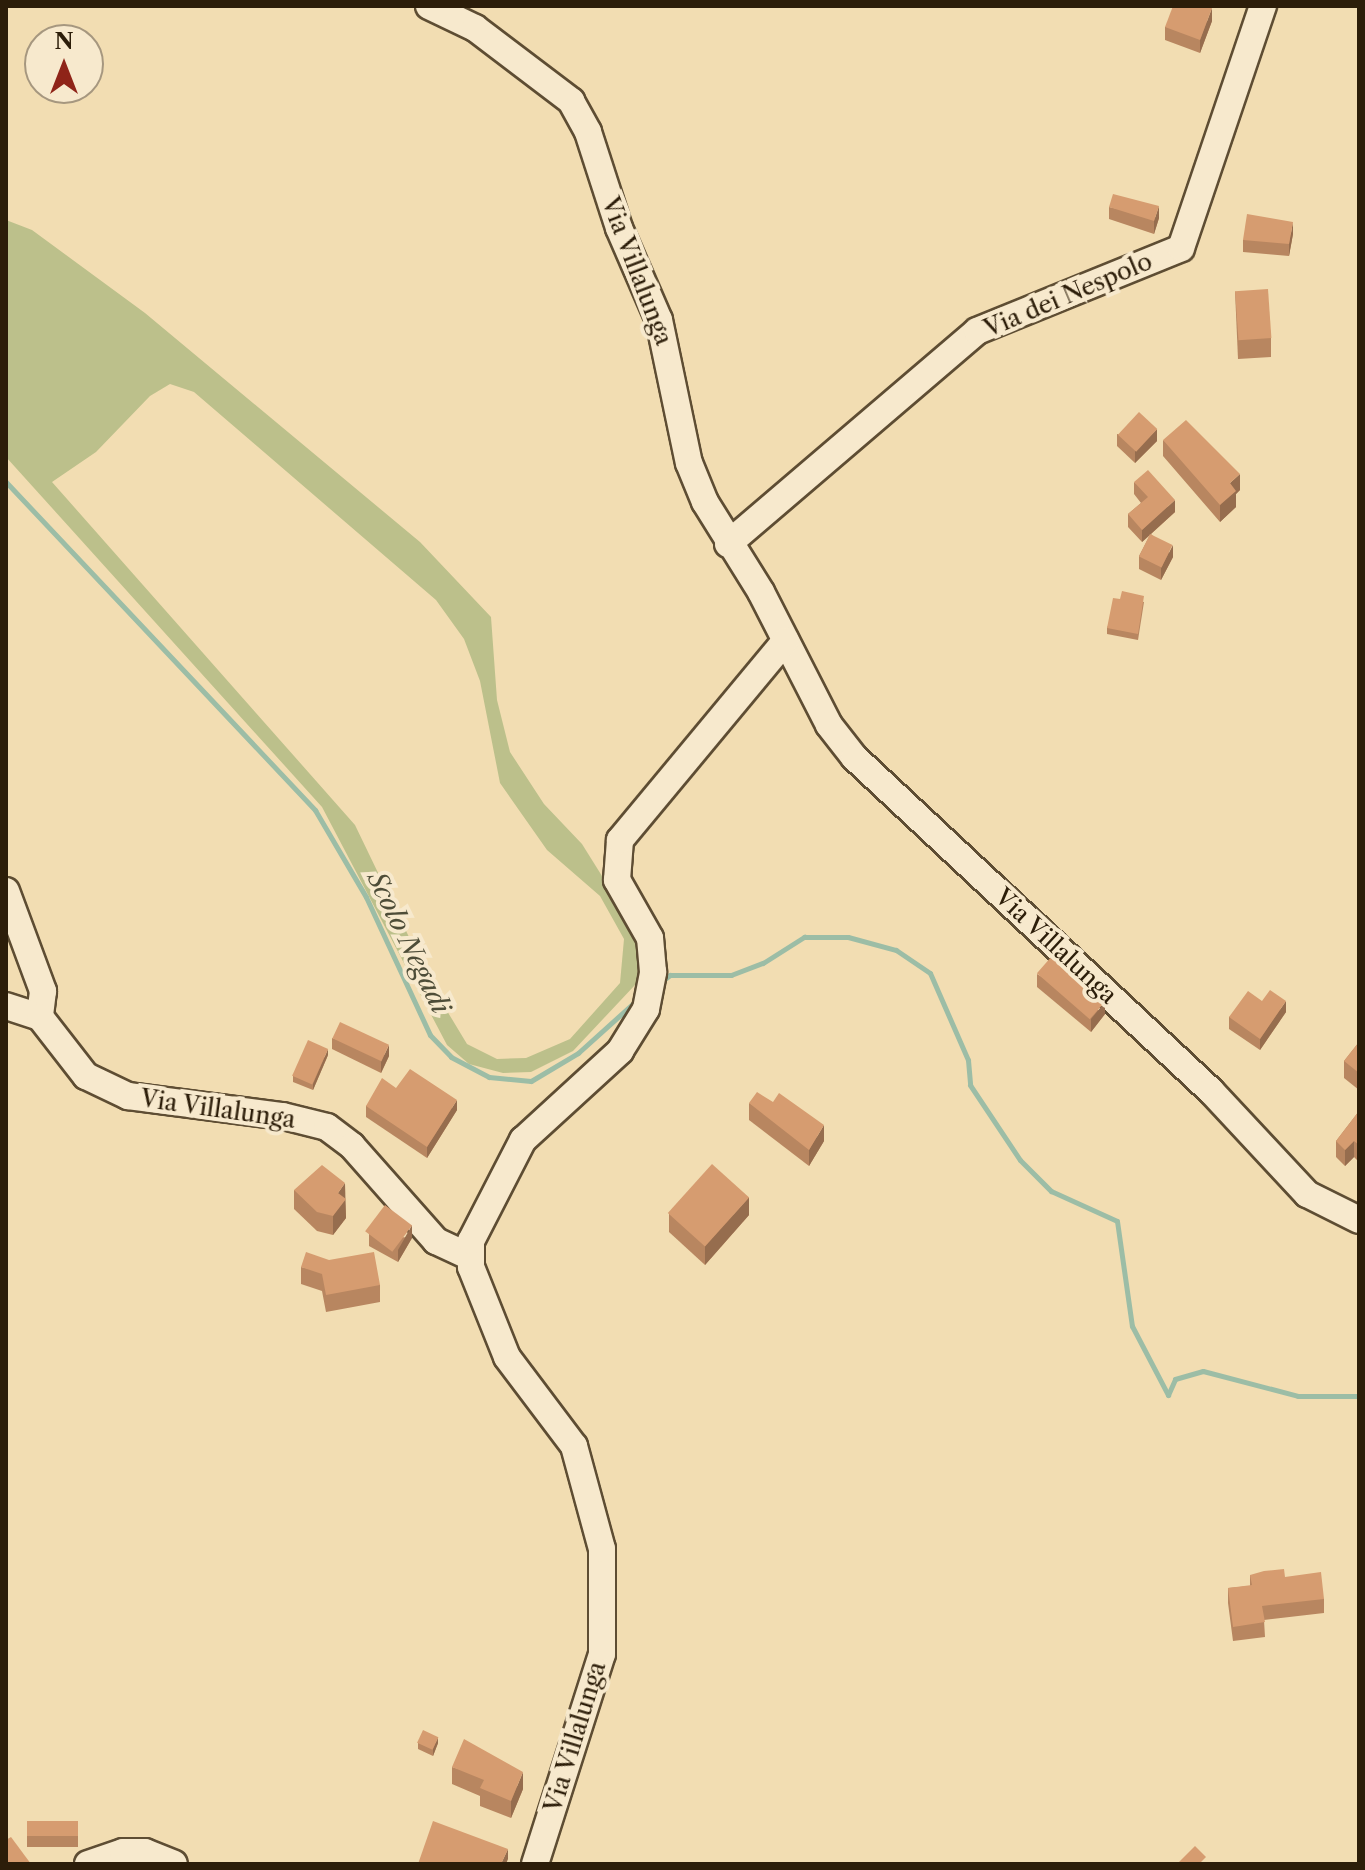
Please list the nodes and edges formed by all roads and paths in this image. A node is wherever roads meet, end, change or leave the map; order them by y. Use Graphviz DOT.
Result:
graph roads {
  1 [pos="429,6"];
  2 [pos="1263,6"];
  3 [pos="728,544"];
  4 [pos="785,641"];
  5 [pos="6,891"];
  6 [pos="6,1006"];
  7 [pos="40,1017"];
  8 [pos="1359,1220"];
  9 [pos="471,1257"];
  10 [pos="88,1864"];
  11 [pos="174,1864"];
  12 [pos="535,1864"];
  1 -- 3 [label="street, Via Villalunga"];
  2 -- 3 [label="street, Via dei Nespolo"];
  3 -- 4 [label="street, Via Villalunga"];
  4 -- 8 [label="street, Via Villalunga"];
  4 -- 9 [label="street"];
  5 -- 7 [label="street"];
  6 -- 7 [label="street"];
  7 -- 9 [label="street, Via Villalunga"];
  9 -- 12 [label="street, Via Villalunga"];
  10 -- 11 [label="street"];
}
